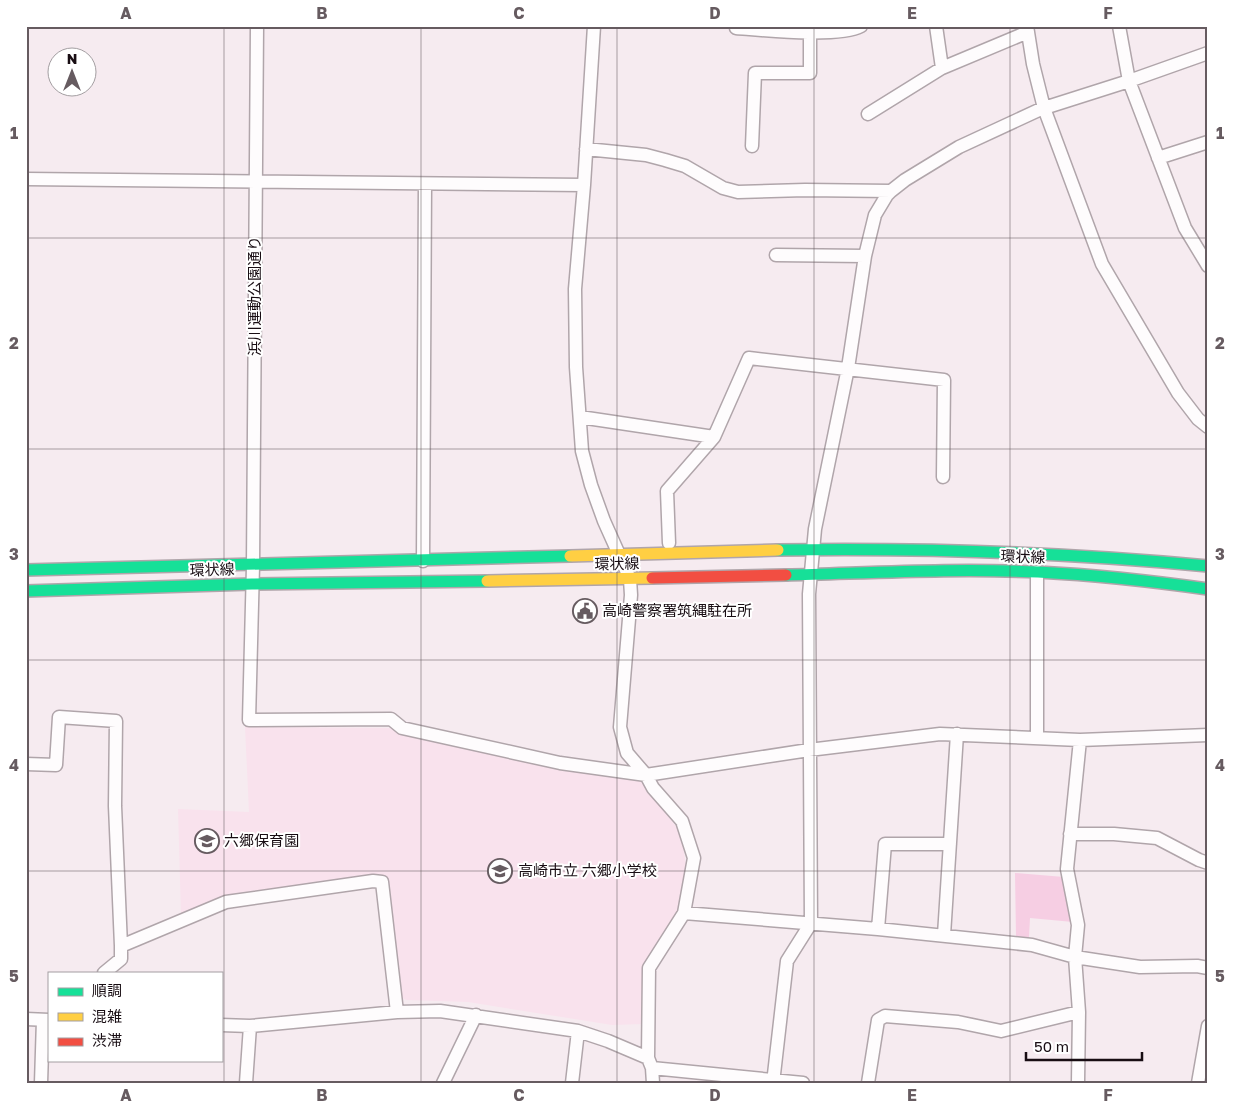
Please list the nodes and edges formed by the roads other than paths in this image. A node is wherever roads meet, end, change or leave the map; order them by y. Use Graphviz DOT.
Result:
graph roads {
  1 [pos="257,26"];
  2 [pos="594,26"];
  3 [pos="736,26"];
  4 [pos="861,26"];
  5 [pos="936,26"];
  6 [pos="1119,26"];
  7 [pos="810,29"];
  8 [pos="1028,29"];
  9 [pos="1208,53"];
  10 [pos="942,68"];
  11 [pos="1129,81"];
  12 [pos="1044,108"];
  13 [pos="868,114"];
  14 [pos="1208,142"];
  15 [pos="752,146"];
  16 [pos="586,149"];
  17 [pos="1158,158"];
  18 [pos="26,179"];
  19 [pos="256,182"];
  20 [pos="425,184"];
  21 [pos="584,185"];
  22 [pos="891,192"];
  23 [pos="776,255"];
  24 [pos="865,256"];
  25 [pos="1208,266"];
  26 [pos="848,368"];
  27 [pos="580,417"];
  28 [pos="1208,427"];
  29 [pos="714,436"];
  30 [pos="943,477"];
  31 [pos="669,543"];
  32 [pos="813,550"];
  33 [pos="620,555"];
  34 [pos="423,561"];
  35 [pos="253,566"];
  36 [pos="1208,566"];
  37 [pos="26,570"];
  38 [pos="1037,572"];
  39 [pos="811,574"];
  40 [pos="630,579"];
  41 [pos="252,584"];
  42 [pos="1208,589"];
  43 [pos="26,591"];
  44 [pos="957,734"];
  45 [pos="1208,735"];
  46 [pos="1037,738"];
  47 [pos="1080,740"];
  48 [pos="809,750"];
  49 [pos="26,764"];
  50 [pos="646,775"];
  51 [pos="1070,834"];
  52 [pos="950,844"];
  53 [pos="1208,863"];
  54 [pos="684,913"];
  55 [pos="811,923"];
  56 [pos="878,929"];
  57 [pos="944,935"];
  58 [pos="121,946"];
  59 [pos="1075,957"];
  60 [pos="1208,968"];
  61 [pos="105,972"];
  62 [pos="397,1012"];
  63 [pos="1080,1012"];
  64 [pos="476,1015"];
  65 [pos="26,1019"];
  66 [pos="46,1020"];
  67 [pos="222,1025"];
  68 [pos="250,1026"];
  69 [pos="1208,1026"];
  70 [pos="578,1031"];
  71 [pos="650,1063"];
  72 [pos="773,1081"];
  73 [pos="41,1083"];
  74 [pos="246,1083"];
  75 [pos="443,1083"];
  76 [pos="572,1083"];
  77 [pos="653,1083"];
  78 [pos="802,1083"];
  79 [pos="868,1083"];
  80 [pos="1078,1083"];
  81 [pos="1198,1083"];
  1 -- 19 [label="street, 浜川運動公園通り"];
  2 -- 16 [label="street"];
  3 -- 7 [label="street"];
  4 -- 7 [label="street"];
  5 -- 10 [label="street"];
  6 -- 11 [label="street"];
  7 -- 15 [label="street"];
  8 -- 10 [label="street"];
  8 -- 12 [label="street"];
  9 -- 11 [label="street"];
  10 -- 13 [label="street"];
  11 -- 12 [label="street"];
  11 -- 17 [label="street"];
  12 -- 22 [label="street"];
  12 -- 28 [label="street"];
  14 -- 17 [label="street"];
  16 -- 21 [label="street"];
  16 -- 22 [label="street"];
  17 -- 25 [label="street"];
  18 -- 19 [label="street"];
  19 -- 20 [label="street"];
  19 -- 35 [label="street, 浜川運動公園通り"];
  20 -- 21 [label="street"];
  20 -- 34 [label="street"];
  21 -- 27 [label="street"];
  22 -- 24 [label="street"];
  23 -- 24 [label="street"];
  24 -- 26 [label="street"];
  26 -- 29 [label="street"];
  26 -- 30 [label="street"];
  26 -- 32 [label="street"];
  27 -- 29 [label="street"];
  27 -- 33 [label="street"];
  29 -- 31 [label="street"];
  32 -- 33 [label="street, 環状線"];
  32 -- 36 [label="street, 環状線"];
  32 -- 39 [label="street"];
  33 -- 34 [label="street, 環状線"];
  33 -- 40 [label="street"];
  34 -- 35 [label="street, 環状線"];
  35 -- 37 [label="street, 環状線"];
  35 -- 41 [label="street, 浜川運動公園通り"];
  38 -- 39 [label="street, 環状線"];
  38 -- 42 [label="street, 環状線"];
  38 -- 46 [label="street"];
  39 -- 40 [label="street, 環状線"];
  39 -- 48 [label="street"];
  40 -- 41 [label="street, 環状線"];
  40 -- 50 [label="street"];
  41 -- 43 [label="street, 環状線"];
  41 -- 50 [label="street, 浜川運動公園通り"];
  44 -- 46 [label="street"];
  44 -- 48 [label="street"];
  44 -- 52 [label="street"];
  45 -- 47 [label="street"];
  46 -- 47 [label="street"];
  47 -- 51 [label="street"];
  48 -- 50 [label="street"];
  48 -- 55 [label="street"];
  49 -- 58 [label="street"];
  50 -- 54 [label="street"];
  51 -- 53 [label="street"];
  51 -- 59 [label="street"];
  52 -- 56 [label="street"];
  52 -- 57 [label="street"];
  54 -- 55 [label="street"];
  54 -- 71 [label="street"];
  55 -- 56 [label="street"];
  55 -- 72 [label="street"];
  56 -- 57 [label="street"];
  57 -- 59 [label="street"];
  58 -- 61 [label="street"];
  58 -- 62 [label="street"];
  59 -- 60 [label="street"];
  59 -- 63 [label="street"];
  62 -- 64 [label="street"];
  62 -- 68 [label="street"];
  63 -- 79 [label="street"];
  63 -- 80 [label="street"];
  64 -- 70 [label="street"];
  64 -- 75 [label="street"];
  65 -- 66 [label="street"];
  66 -- 73 [label="street"];
  67 -- 68 [label="street"];
  68 -- 74 [label="street"];
  69 -- 81 [label="street"];
  70 -- 71 [label="street"];
  70 -- 76 [label="street"];
  71 -- 72 [label="street"];
  71 -- 77 [label="street"];
  72 -- 78 [label="street"];
}
